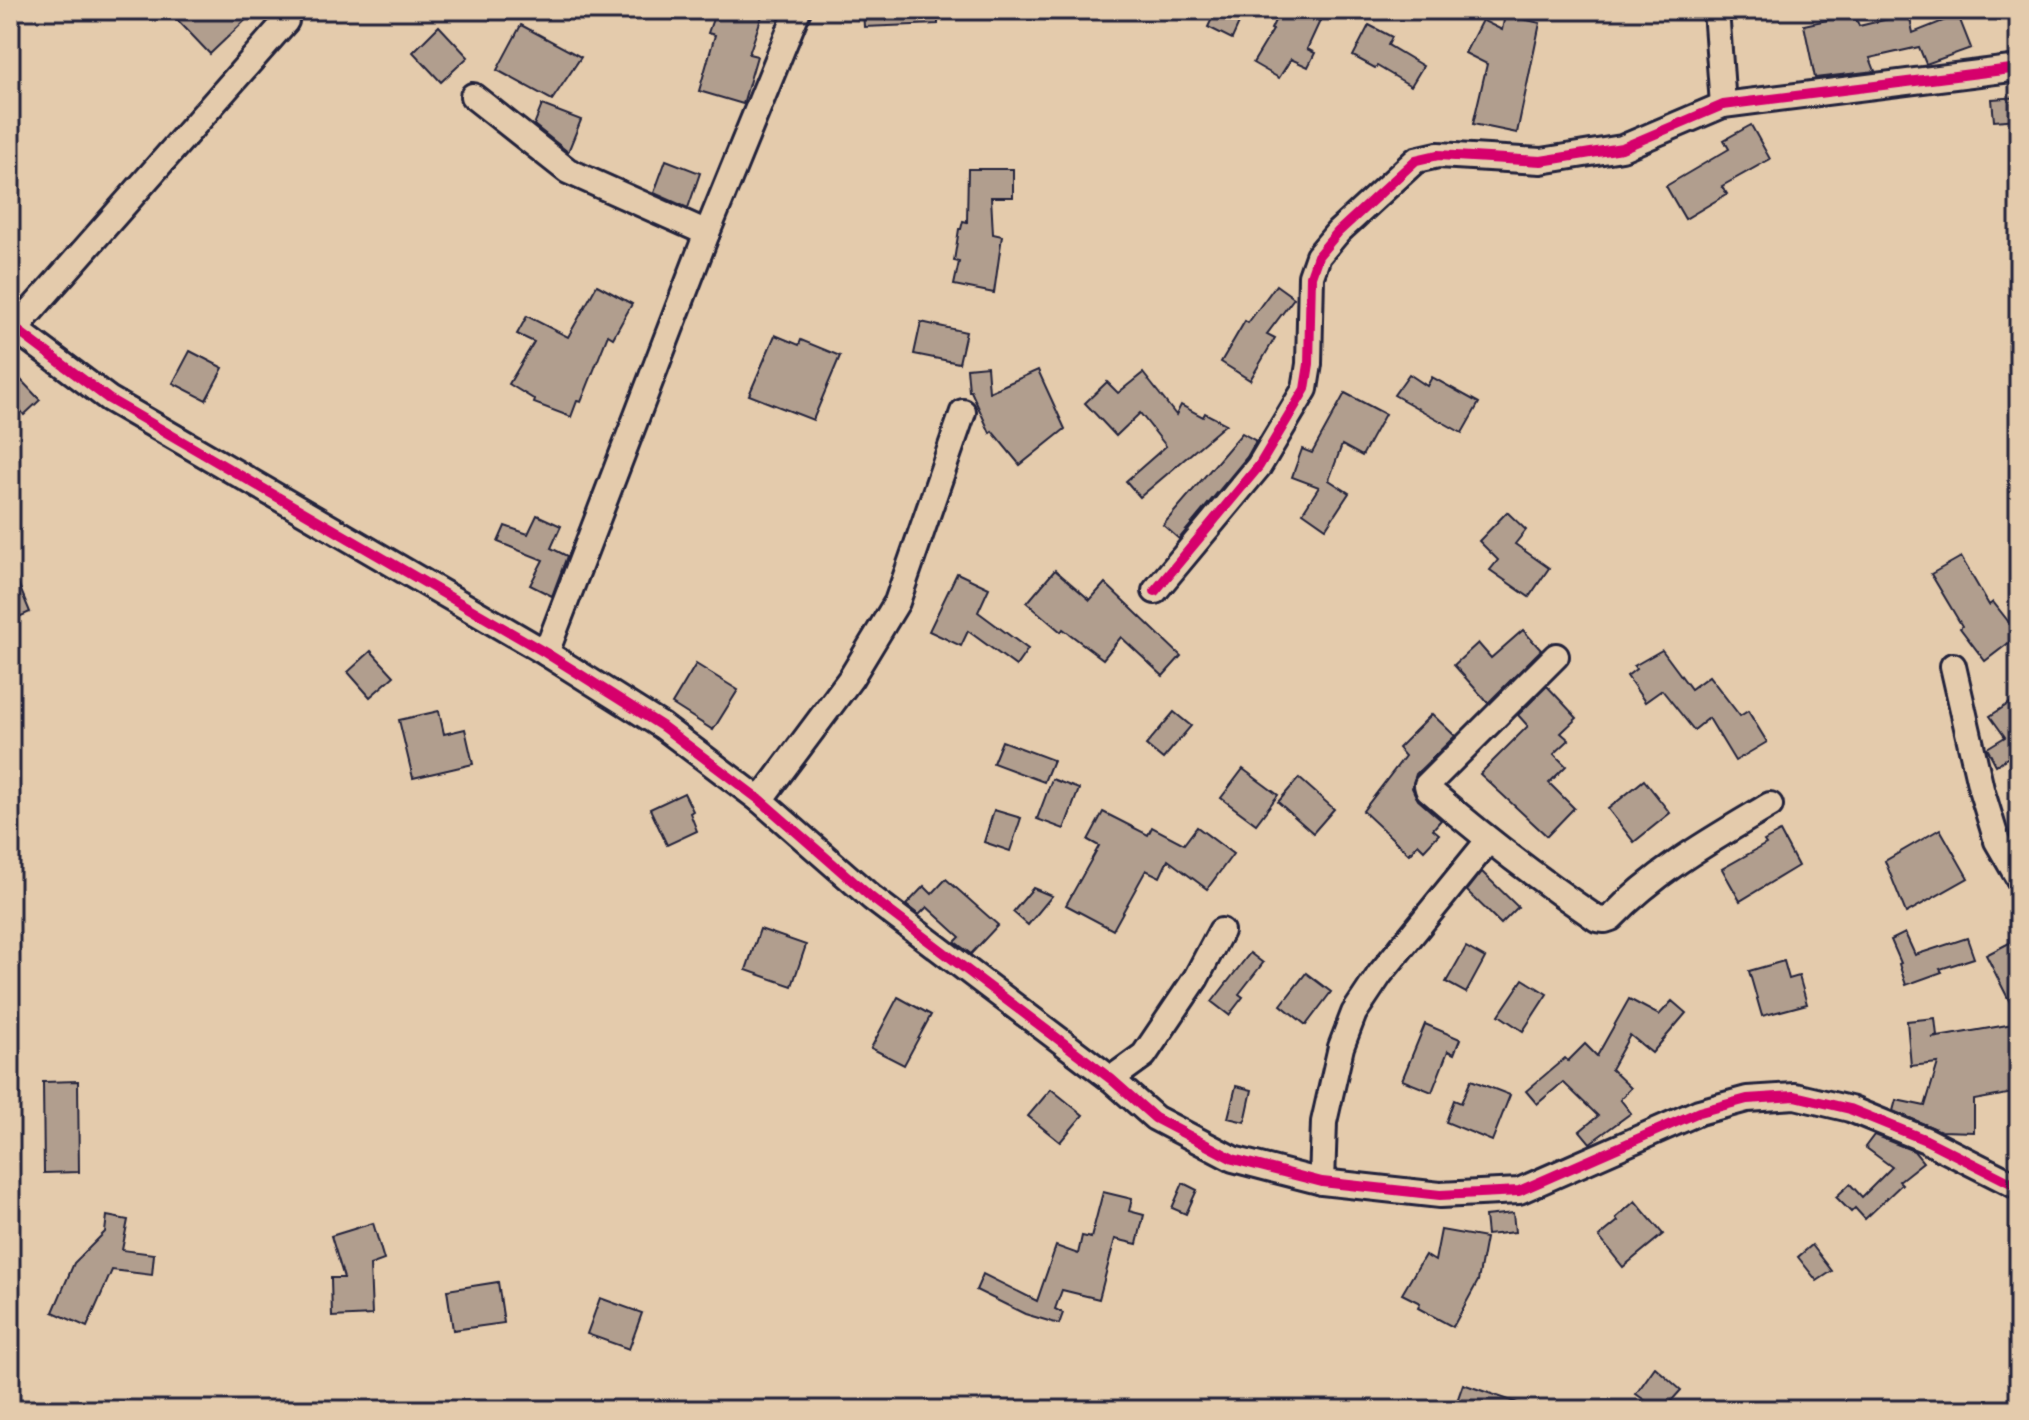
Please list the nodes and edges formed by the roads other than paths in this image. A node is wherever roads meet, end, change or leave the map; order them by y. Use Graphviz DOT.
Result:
graph roads {
  1 [pos="798,10"];
  2 [pos="1716,10"];
  3 [pos="286,21"];
  4 [pos="2019,68"];
  5 [pos="473,96"];
  6 [pos="1723,105"];
  7 [pos="707,233"];
  8 [pos="12,328"];
  9 [pos="963,412"];
  10 [pos="1155,591"];
  11 [pos="546,653"];
  12 [pos="1556,656"];
  13 [pos="1953,666"];
  14 [pos="760,800"];
  15 [pos="1770,805"];
  16 [pos="1488,841"];
  17 [pos="2019,879"];
  18 [pos="1221,931"];
  19 [pos="1111,1079"];
  20 [pos="2016,1181"];
  21 [pos="1322,1182"];
  1 -- 7 [label="street"];
  2 -- 6 [label="street"];
  3 -- 8 [label="street"];
  4 -- 6 [label="street"];
  5 -- 7 [label="street"];
  6 -- 10 [label="street"];
  7 -- 11 [label="street"];
  8 -- 11 [label="street"];
  9 -- 14 [label="street"];
  11 -- 14 [label="street"];
  12 -- 16 [label="street"];
  13 -- 17 [label="street"];
  14 -- 19 [label="street"];
  15 -- 16 [label="street"];
  16 -- 21 [label="street"];
  18 -- 19 [label="street"];
  19 -- 21 [label="street"];
  20 -- 21 [label="street"];
}
